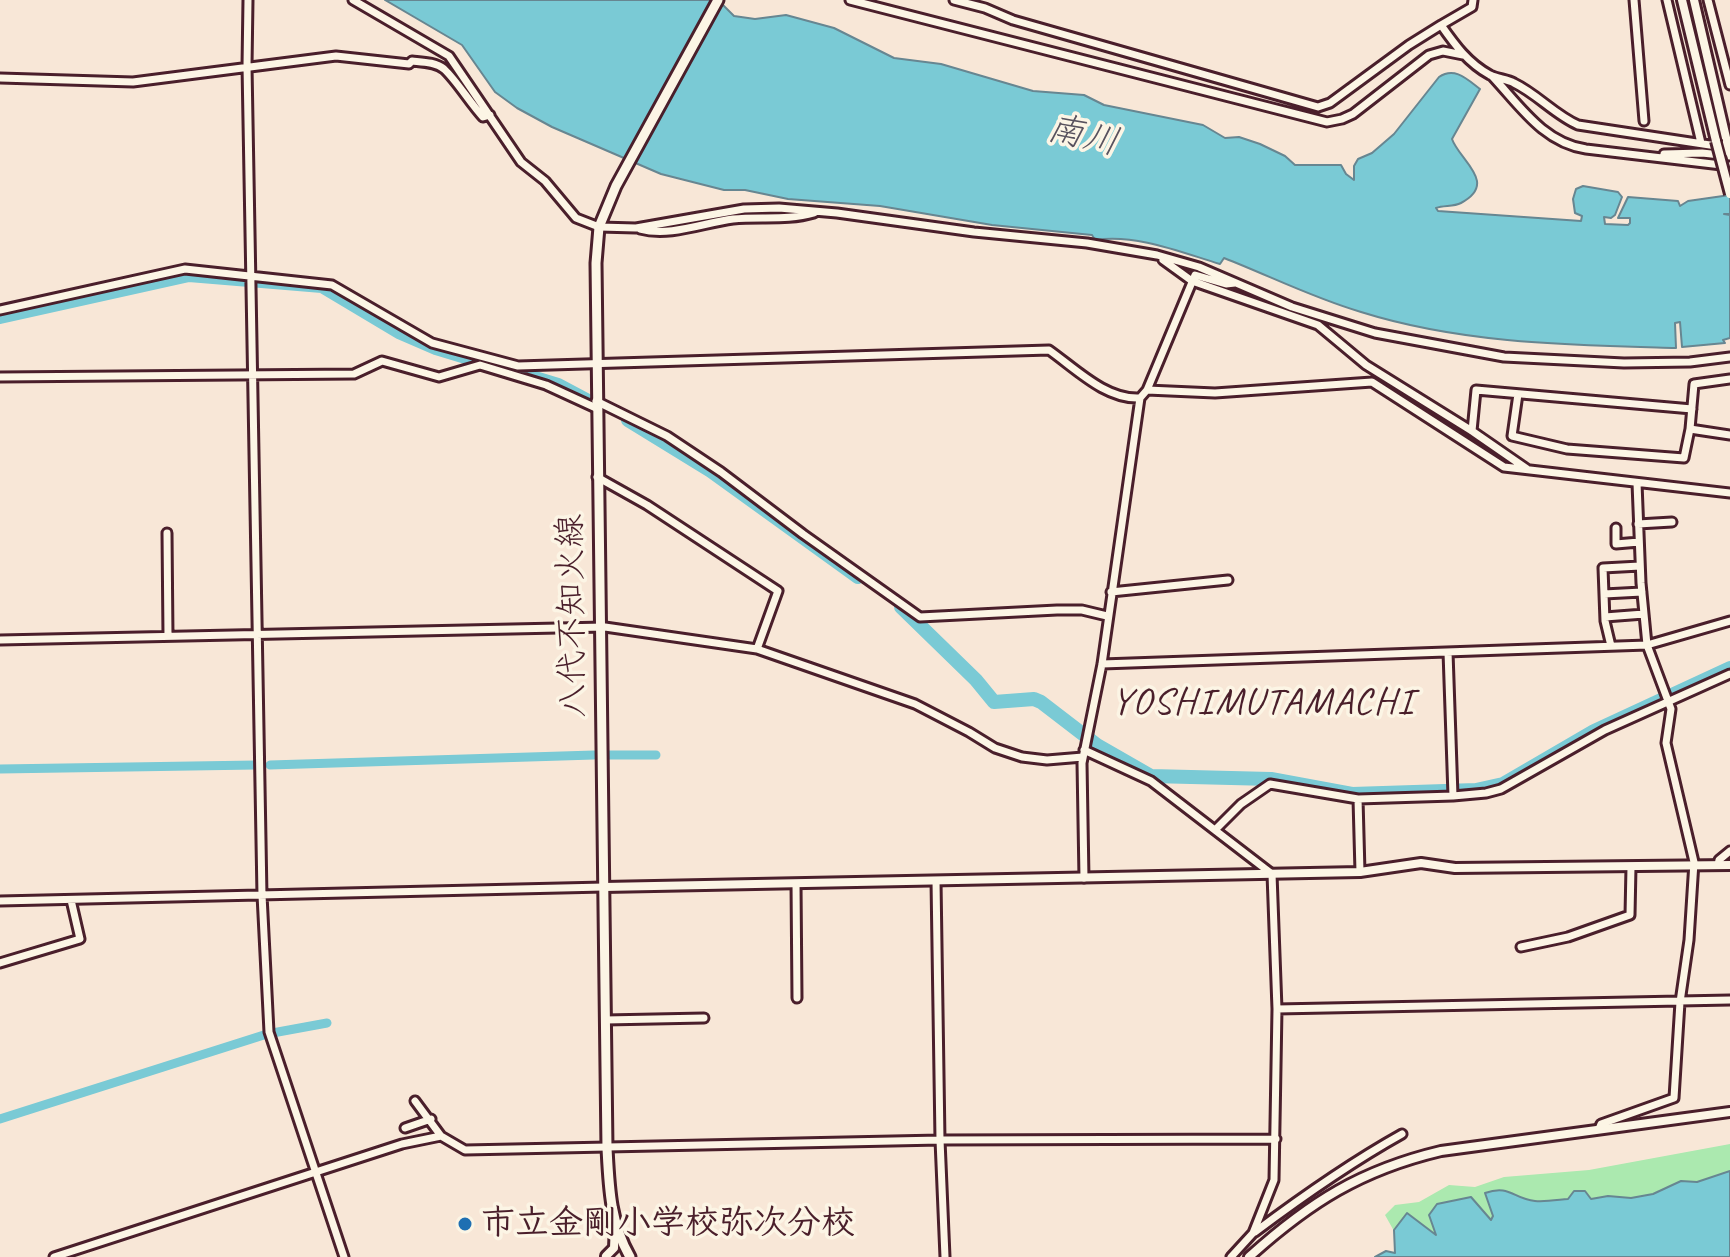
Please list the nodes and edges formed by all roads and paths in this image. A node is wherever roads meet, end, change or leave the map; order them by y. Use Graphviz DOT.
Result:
graph roads {
  1 [pos="248,0"];
  2 [pos="353,0"];
  3 [pos="718,0"];
  4 [pos="850,0"];
  5 [pos="954,0"];
  6 [pos="1473,0"];
  7 [pos="1634,0"];
  8 [pos="1667,0"];
  9 [pos="1682,0"];
  10 [pos="1694,0"];
  11 [pos="1708,0"];
  12 [pos="1441,25"];
  13 [pos="1463,55"];
  14 [pos="247,66"];
  15 [pos="1491,75"];
  16 [pos="0,78"];
  17 [pos="1730,85"];
  18 [pos="490,115"];
  19 [pos="1644,121"];
  20 [pos="1701,143"];
  21 [pos="1729,150"];
  22 [pos="1654,157"];
  23 [pos="1730,166"];
  24 [pos="1730,194"];
  25 [pos="599,227"];
  26 [pos="1157,255"];
  27 [pos="252,280"];
  28 [pos="1192,281"];
  29 [pos="1239,283"];
  30 [pos="0,310"];
  31 [pos="1730,359"];
  32 [pos="595,364"];
  33 [pos="254,376"];
  34 [pos="0,377"];
  35 [pos="1730,379"];
  36 [pos="1147,390"];
  37 [pos="1518,394"];
  38 [pos="1140,398"];
  39 [pos="596,405"];
  40 [pos="1692,409"];
  41 [pos="1690,429"];
  42 [pos="1472,431"];
  43 [pos="1730,435"];
  44 [pos="1529,471"];
  45 [pos="597,477"];
  46 [pos="1637,483"];
  47 [pos="1730,493"];
  48 [pos="1672,522"];
  49 [pos="1638,524"];
  50 [pos="1616,528"];
  51 [pos="167,533"];
  52 [pos="1639,542"];
  53 [pos="1640,566"];
  54 [pos="1228,580"];
  55 [pos="1111,592"];
  56 [pos="1642,592"];
  57 [pos="1604,594"];
  58 [pos="1644,614"];
  59 [pos="1107,616"];
  60 [pos="1605,617"];
  61 [pos="1730,621"];
  62 [pos="599,627"];
  63 [pos="258,633"];
  64 [pos="168,636"];
  65 [pos="0,640"];
  66 [pos="1647,645"];
  67 [pos="1611,646"];
  68 [pos="757,649"];
  69 [pos="1448,652"];
  70 [pos="1102,664"];
  71 [pos="1730,674"];
  72 [pos="1667,698"];
  73 [pos="1084,750"];
  74 [pos="1453,796"];
  75 [pos="1358,799"];
  76 [pos="1215,830"];
  77 [pos="1730,851"];
  78 [pos="1694,865"];
  79 [pos="1718,865"];
  80 [pos="1730,865"];
  81 [pos="1631,867"];
  82 [pos="1360,872"];
  83 [pos="1272,874"];
  84 [pos="1084,878"];
  85 [pos="936,881"];
  86 [pos="796,884"];
  87 [pos="604,887"];
  88 [pos="262,895"];
  89 [pos="71,900"];
  90 [pos="0,901"];
  91 [pos="1521,947"];
  92 [pos="0,963"];
  93 [pos="797,998"];
  94 [pos="1730,1000"];
  95 [pos="1680,1002"];
  96 [pos="1277,1009"];
  97 [pos="704,1018"];
  98 [pos="605,1020"];
  99 [pos="415,1101"];
  100 [pos="1730,1112"];
  101 [pos="431,1119"];
  102 [pos="405,1128"];
  103 [pos="1599,1129"];
  104 [pos="1402,1134"];
  105 [pos="441,1136"];
  106 [pos="1276,1139"];
  107 [pos="940,1140"];
  108 [pos="607,1148"];
  109 [pos="316,1173"];
  110 [pos="615,1225"];
  111 [pos="1253,1233"];
  112 [pos="54,1257"];
  113 [pos="344,1257"];
  114 [pos="606,1257"];
  115 [pos="630,1257"];
  116 [pos="945,1257"];
  117 [pos="1231,1257"];
  118 [pos="1249,1257"];
  1 -- 14 [label="street"];
  2 -- 18 [label="street"];
  3 -- 25 [label="main road, 八代不知火線"];
  4 -- 13 [label="street"];
  5 -- 12 [label="street"];
  6 -- 12 [label="street"];
  7 -- 19 [label="street"];
  8 -- 20 [label="street"];
  9 -- 24 [label="street, bridge"];
  10 -- 21 [label="street"];
  11 -- 17 [label="street"];
  12 -- 13 [label="street"];
  13 -- 15 [label="street"];
  14 -- 16 [label="street"];
  14 -- 18 [label="street"];
  14 -- 27 [label="street"];
  15 -- 20 [label="street"];
  15 -- 22 [label="street"];
  18 -- 25 [label="street"];
  20 -- 21 [label="street"];
  21 -- 22 [label="street"];
  22 -- 23 [label="street"];
  25 -- 26 [label="street"];
  25 -- 32 [label="main road, 八代不知火線"];
  26 -- 28 [label="street"];
  26 -- 29 [label="street"];
  27 -- 30 [label="street"];
  27 -- 32 [label="street"];
  27 -- 33 [label="street"];
  28 -- 29 [label="street"];
  28 -- 36 [label="street"];
  28 -- 42 [label="street"];
  29 -- 31 [label="street"];
  32 -- 38 [label="street"];
  32 -- 39 [label="main road, 八代不知火線"];
  33 -- 34 [label="street"];
  33 -- 39 [label="street"];
  33 -- 63 [label="street"];
  35 -- 40 [label="street"];
  36 -- 38 [label="street"];
  36 -- 44 [label="street"];
  37 -- 40 [label="street"];
  37 -- 41 [label="street"];
  37 -- 42 [label="street"];
  38 -- 55 [label="street"];
  39 -- 45 [label="main road, 八代不知火線"];
  39 -- 59 [label="street"];
  40 -- 41 [label="street"];
  41 -- 43 [label="street"];
  42 -- 44 [label="street"];
  44 -- 46 [label="street"];
  45 -- 62 [label="main road, 八代不知火線"];
  45 -- 68 [label="street"];
  46 -- 47 [label="street"];
  46 -- 49 [label="street"];
  48 -- 49 [label="street"];
  49 -- 52 [label="street"];
  50 -- 52 [label="street"];
  51 -- 64 [label="street"];
  52 -- 53 [label="street"];
  53 -- 56 [label="street"];
  53 -- 57 [label="street"];
  54 -- 55 [label="street"];
  55 -- 59 [label="street"];
  56 -- 57 [label="street"];
  56 -- 58 [label="street"];
  57 -- 60 [label="street"];
  58 -- 60 [label="street"];
  58 -- 66 [label="street"];
  59 -- 70 [label="street"];
  60 -- 67 [label="street"];
  61 -- 66 [label="street"];
  62 -- 63 [label="street"];
  62 -- 68 [label="street"];
  62 -- 87 [label="main road, 八代不知火線"];
  63 -- 64 [label="street"];
  63 -- 88 [label="street"];
  64 -- 65 [label="street"];
  66 -- 67 [label="street"];
  66 -- 72 [label="street"];
  67 -- 69 [label="street"];
  68 -- 73 [label="street"];
  69 -- 70 [label="street"];
  69 -- 74 [label="street"];
  70 -- 73 [label="street"];
  71 -- 72 [label="street"];
  72 -- 74 [label="street"];
  72 -- 78 [label="street"];
  73 -- 76 [label="street"];
  73 -- 84 [label="street"];
  74 -- 75 [label="street"];
  75 -- 76 [label="street"];
  75 -- 82 [label="street"];
  76 -- 83 [label="street"];
  77 -- 79 [label="street"];
  78 -- 79 [label="street"];
  78 -- 81 [label="street"];
  78 -- 95 [label="street"];
  79 -- 80 [label="street"];
  81 -- 82 [label="street"];
  81 -- 91 [label="street"];
  82 -- 83 [label="street"];
  83 -- 84 [label="street"];
  83 -- 96 [label="street"];
  84 -- 85 [label="street"];
  85 -- 86 [label="street"];
  85 -- 107 [label="street"];
  86 -- 87 [label="street"];
  86 -- 93 [label="street"];
  87 -- 88 [label="street"];
  87 -- 98 [label="main road, 八代不知火線"];
  88 -- 89 [label="street"];
  88 -- 109 [label="street"];
  89 -- 90 [label="street"];
  89 -- 92 [label="street"];
  94 -- 95 [label="street"];
  95 -- 96 [label="street"];
  95 -- 103 [label="street"];
  96 -- 106 [label="street"];
  97 -- 98 [label="street"];
  98 -- 108 [label="main road, 八代不知火線"];
  99 -- 101 [label="street"];
  100 -- 103 [label="street"];
  101 -- 102 [label="street"];
  101 -- 105 [label="street"];
  103 -- 118 [label="street"];
  104 -- 111 [label="street"];
  105 -- 108 [label="street"];
  105 -- 109 [label="street"];
  106 -- 107 [label="street"];
  106 -- 111 [label="street"];
  107 -- 108 [label="street"];
  107 -- 116 [label="street"];
  108 -- 110 [label="main road, 八代不知火線"];
  109 -- 112 [label="street"];
  109 -- 113 [label="street"];
  110 -- 114 [label="street"];
  110 -- 115 [label="main road, 八代不知火線"];
  111 -- 117 [label="street"];
}
